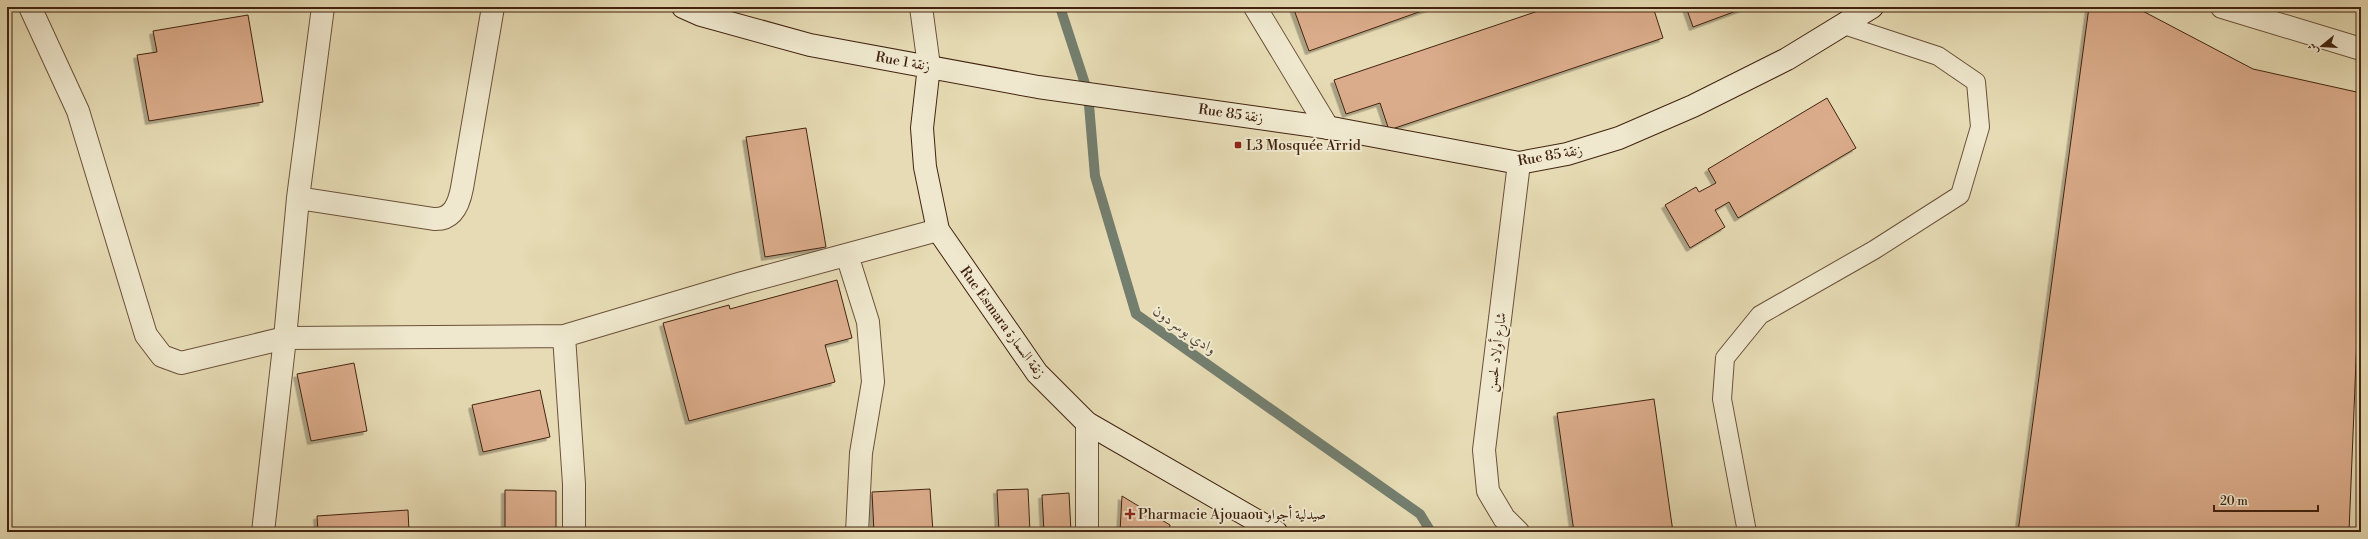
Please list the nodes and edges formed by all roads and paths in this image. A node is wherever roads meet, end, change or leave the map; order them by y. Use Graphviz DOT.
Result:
graph roads {
  1 [pos="30,7"];
  2 [pos="323,7"];
  3 [pos="493,7"];
  4 [pos="683,7"];
  5 [pos="921,7"];
  6 [pos="1255,7"];
  7 [pos="1872,7"];
  8 [pos="2222,7"];
  9 [pos="1844,25"];
  10 [pos="2361,48"];
  11 [pos="929,66"];
  12 [pos="1127,99"];
  13 [pos="1328,128"];
  14 [pos="1518,163"];
  15 [pos="298,198"];
  16 [pos="938,230"];
  17 [pos="847,255"];
  18 [pos="564,336"];
  19 [pos="285,338"];
  20 [pos="1087,423"];
  21 [pos="263,532"];
  22 [pos="574,532"];
  23 [pos="857,532"];
  24 [pos="1087,532"];
  25 [pos="1276,532"];
  26 [pos="1518,532"];
  27 [pos="1748,532"];
  1 -- 19 [label="street"];
  2 -- 15 [label="street"];
  3 -- 15 [label="street"];
  4 -- 11 [label="street, Rue زنقة 1"];
  5 -- 11 [label="street, Rue Esmara زنقة السمارة"];
  6 -- 13 [label="street"];
  7 -- 9 [label="street, Rue 85 زنقة"];
  8 -- 10 [label="street"];
  9 -- 14 [label="street, Rue 85 زنقة"];
  9 -- 27 [label="lane"];
  11 -- 12 [label="street, Rue زنقة 1"];
  11 -- 16 [label="street, Rue Esmara زنقة السمارة"];
  12 -- 13 [label="street, Rue 85 زنقة"];
  13 -- 14 [label="street, Rue 85 زنقة"];
  14 -- 26 [label="street, شارع أولاد لحسن"];
  15 -- 19 [label="street"];
  16 -- 17 [label="street"];
  16 -- 20 [label="street, Rue Esmara زنقة السمارة"];
  17 -- 18 [label="street"];
  17 -- 23 [label="street"];
  18 -- 19 [label="street"];
  18 -- 22 [label="street"];
  19 -- 21 [label="street"];
  20 -- 24 [label="street"];
  20 -- 25 [label="street, Rue Esmara زنقة السمارة"];
}
